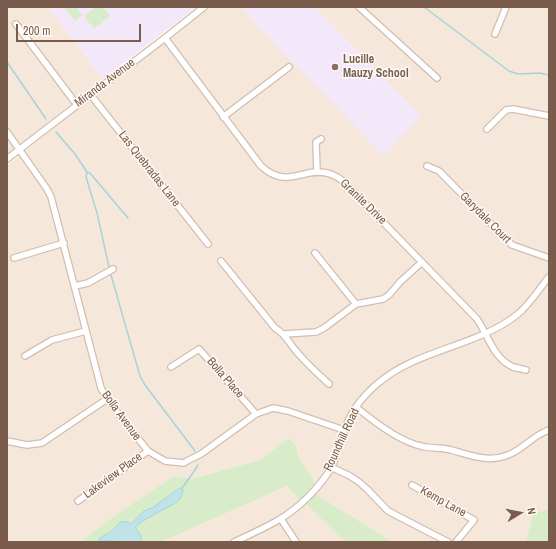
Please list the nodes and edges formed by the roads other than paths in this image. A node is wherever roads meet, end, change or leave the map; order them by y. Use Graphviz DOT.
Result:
graph roads {
  1 [pos="204,7"];
  2 [pos="359,7"];
  3 [pos="506,7"];
  4 [pos="16,24"];
  5 [pos="495,34"];
  6 [pos="165,38"];
  7 [pos="289,66"];
  8 [pos="437,78"];
  9 [pos="90,94"];
  10 [pos="77,105"];
  11 [pos="549,116"];
  12 [pos="223,117"];
  13 [pos="487,129"];
  14 [pos="7,132"];
  15 [pos="321,139"];
  16 [pos="19,150"];
  17 [pos="7,160"];
  18 [pos="427,166"];
  19 [pos="317,172"];
  20 [pos="64,243"];
  21 [pos="208,244"];
  22 [pos="316,252"];
  23 [pos="14,258"];
  24 [pos="549,258"];
  25 [pos="221,261"];
  26 [pos="422,262"];
  27 [pos="113,269"];
  28 [pos="549,277"];
  29 [pos="75,286"];
  30 [pos="356,304"];
  31 [pos="86,331"];
  32 [pos="485,333"];
  33 [pos="284,334"];
  34 [pos="25,356"];
  35 [pos="171,367"];
  36 [pos="526,370"];
  37 [pos="330,384"];
  38 [pos="107,399"];
  39 [pos="356,407"];
  40 [pos="256,414"];
  41 [pos="344,430"];
  42 [pos="549,430"];
  43 [pos="7,441"];
  44 [pos="148,451"];
  45 [pos="331,467"];
  46 [pos="412,485"];
  47 [pos="78,502"];
  48 [pos="281,519"];
  49 [pos="234,542"];
  50 [pos="296,542"];
  51 [pos="448,542"];
  52 [pos="456,542"];
  1 -- 6 [label="street, Miranda Avenue"];
  2 -- 8 [label="street"];
  3 -- 5 [label="street"];
  4 -- 10 [label="street"];
  6 -- 9 [label="street, Miranda Avenue"];
  6 -- 12 [label="street, Granite Drive"];
  7 -- 12 [label="street"];
  9 -- 10 [label="street, Miranda Avenue"];
  9 -- 21 [label="street, Las Quebradas Lane"];
  10 -- 16 [label="street, Miranda Avenue"];
  11 -- 13 [label="street"];
  12 -- 19 [label="street, Granite Drive"];
  14 -- 16 [label="street, Bolla Avenue"];
  15 -- 19 [label="street"];
  16 -- 17 [label="street, Miranda Avenue"];
  16 -- 20 [label="street, Bolla Avenue"];
  18 -- 24 [label="street, Garydale Court"];
  19 -- 26 [label="street, Granite Drive"];
  20 -- 23 [label="street"];
  20 -- 29 [label="street, Bolla Avenue"];
  22 -- 30 [label="street"];
  25 -- 33 [label="street"];
  26 -- 30 [label="street"];
  26 -- 32 [label="street, Granite Drive"];
  27 -- 29 [label="street"];
  28 -- 32 [label="street, Roundhill Road"];
  29 -- 31 [label="street, Bolla Avenue"];
  30 -- 33 [label="street"];
  31 -- 34 [label="street"];
  31 -- 38 [label="street, Bolla Avenue"];
  32 -- 36 [label="street, Granite Drive"];
  32 -- 39 [label="street, Roundhill Road"];
  33 -- 37 [label="street"];
  35 -- 40 [label="street, Bolla Place"];
  38 -- 43 [label="street"];
  38 -- 44 [label="street, Bolla Avenue"];
  39 -- 41 [label="street, Roundhill Road"];
  39 -- 42 [label="street"];
  40 -- 41 [label="street, Bolla Avenue"];
  40 -- 44 [label="street, Bolla Avenue"];
  41 -- 45 [label="street, Roundhill Road"];
  44 -- 47 [label="street, Lakeview Place"];
  45 -- 48 [label="street, Roundhill Road"];
  45 -- 51 [label="street"];
  46 -- 52 [label="street, Kemp Lane"];
  48 -- 49 [label="street, Roundhill Road"];
  48 -- 50 [label="street"];
}
